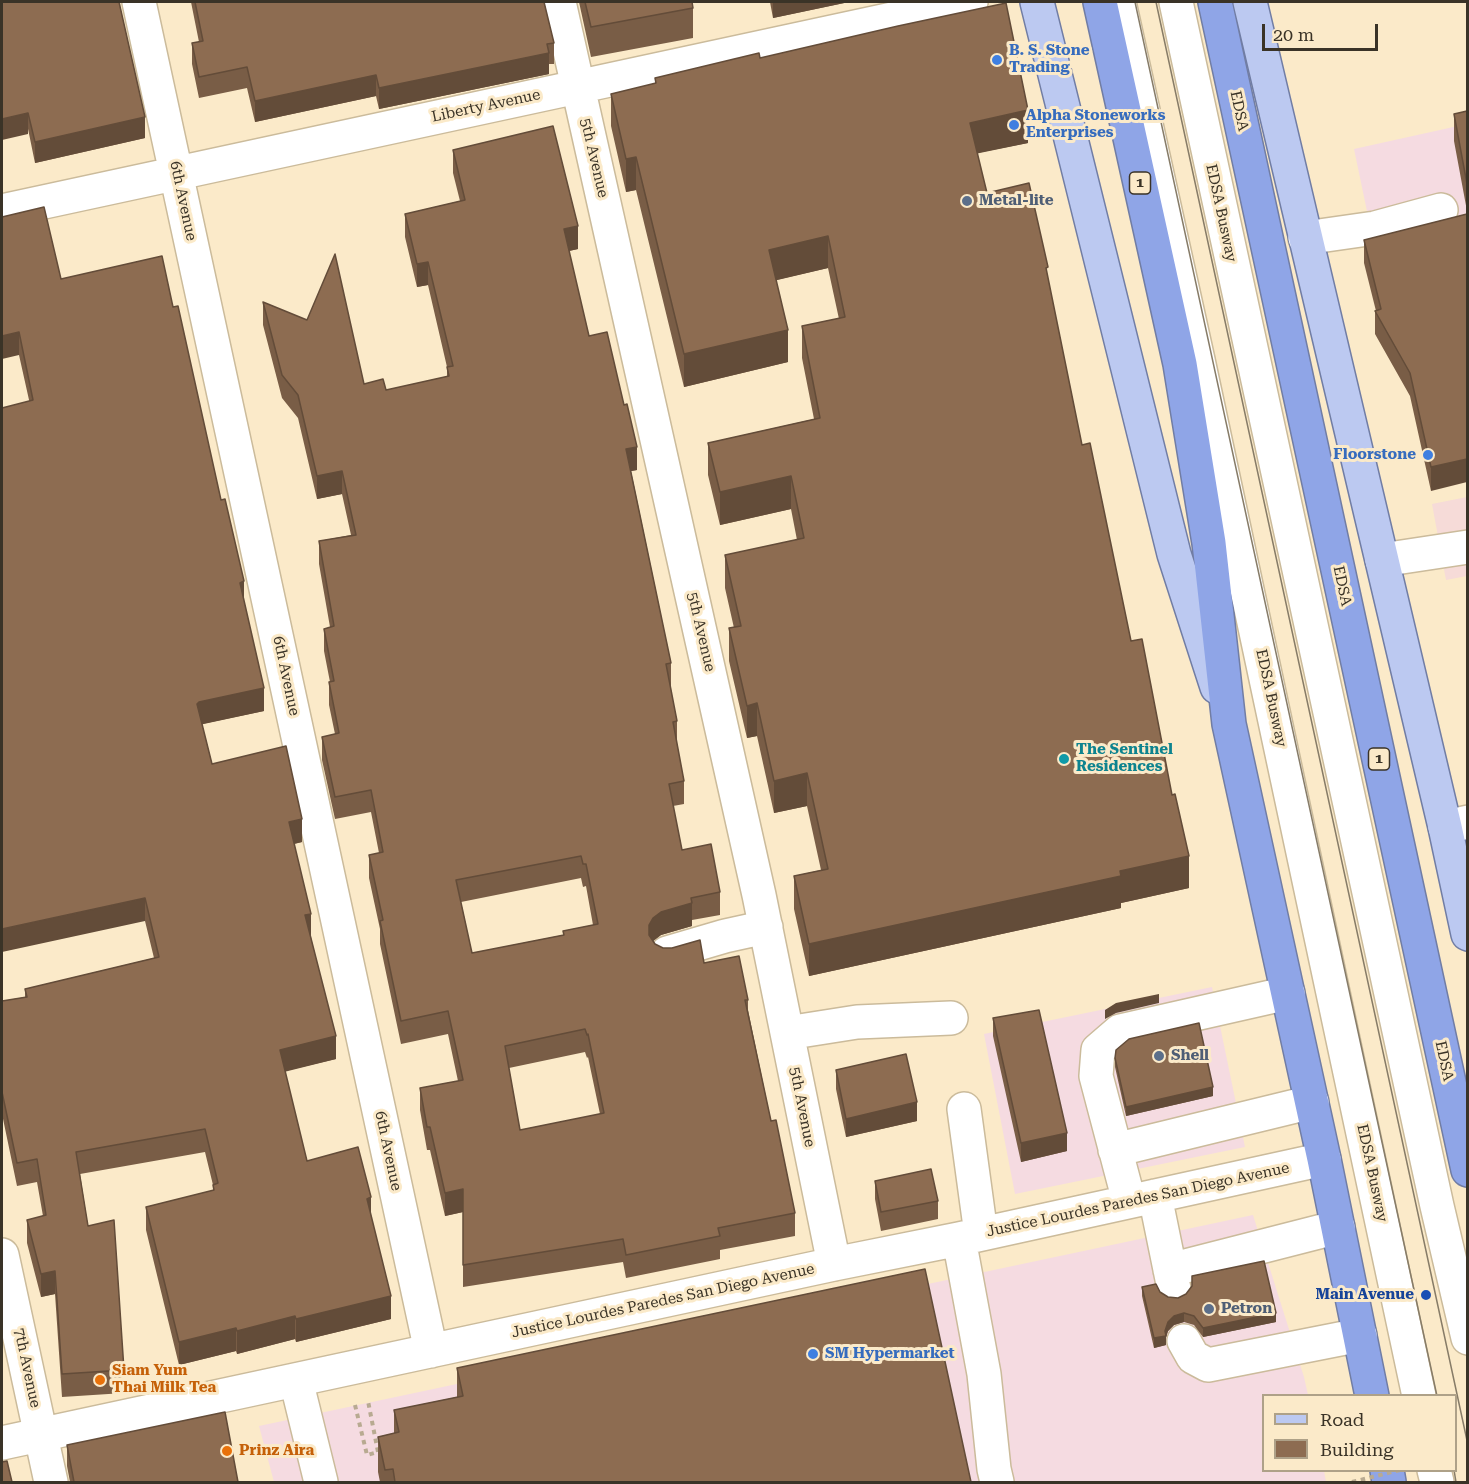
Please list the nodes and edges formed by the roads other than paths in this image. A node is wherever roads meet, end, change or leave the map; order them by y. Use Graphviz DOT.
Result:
graph roads {
  1 [pos="139,2"];
  2 [pos="559,2"];
  3 [pos="971,2"];
  4 [pos="1037,2"];
  5 [pos="1100,2"];
  6 [pos="1119,2"];
  7 [pos="1176,2"];
  8 [pos="1215,2"];
  9 [pos="1250,2"];
  10 [pos="578,86"];
  11 [pos="177,173"];
  12 [pos="1441,210"];
  13 [pos="2,211"];
  14 [pos="1305,238"];
  15 [pos="1189,362"];
  16 [pos="1467,547"];
  17 [pos="1382,561"];
  18 [pos="1229,724"];
  19 [pos="1456,825"];
  20 [pos="1463,889"];
  21 [pos="766,927"];
  22 [pos="1467,934"];
  23 [pos="667,953"];
  24 [pos="1288,993"];
  25 [pos="951,1018"];
  26 [pos="788,1034"];
  27 [pos="1312,1102"];
  28 [pos="964,1109"];
  29 [pos="1115,1150"];
  30 [pos="1324,1159"];
  31 [pos="1467,1170"];
  32 [pos="1142,1199"];
  33 [pos="1338,1227"];
  34 [pos="970,1237"];
  35 [pos="2,1255"];
  36 [pos="834,1264"];
  37 [pos="1360,1335"];
  38 [pos="1467,1338"];
  39 [pos="1184,1341"];
  40 [pos="431,1351"];
  41 [pos="296,1380"];
  42 [pos="1372,1394"];
  43 [pos="1419,1394"];
  44 [pos="41,1434"];
  45 [pos="2,1443"];
  46 [pos="51,1482"];
  47 [pos="321,1482"];
  48 [pos="997,1482"];
  1 -- 11 [label="street, 6th Avenue"];
  2 -- 10 [label="street, 5th Avenue"];
  3 -- 10 [label="street, Liberty Avenue"];
  4 -- 18 [label="main road, 1"];
  5 -- 15 [label="highway, 1"];
  6 -- 15 [label="street, EDSA Busway"];
  7 -- 38 [label="street, EDSA Busway"];
  8 -- 31 [label="highway, EDSA / 1"];
  9 -- 14 [label="main road"];
  10 -- 11 [label="street, Liberty Avenue"];
  10 -- 21 [label="street, 5th Avenue"];
  11 -- 13 [label="street, Liberty Avenue"];
  11 -- 40 [label="street, 6th Avenue"];
  12 -- 14 [label="street"];
  14 -- 17 [label="main road"];
  15 -- 18 [label="highway, 1"];
  15 -- 43 [label="street, EDSA Busway"];
  16 -- 17 [label="street"];
  17 -- 19 [label="main road"];
  18 -- 24 [label="highway, 1"];
  19 -- 20 [label="main road"];
  20 -- 22 [label="main road"];
  21 -- 23 [label="street"];
  21 -- 26 [label="street, 5th Avenue"];
  24 -- 27 [label="highway, 1"];
  24 -- 29 [label="street"];
  25 -- 26 [label="street"];
  26 -- 36 [label="street, 5th Avenue"];
  27 -- 29 [label="street"];
  27 -- 30 [label="highway, 1"];
  28 -- 34 [label="street"];
  29 -- 32 [label="street"];
  30 -- 32 [label="street, Justice Lourdes Paredes San Diego Avenue"];
  30 -- 33 [label="highway, 1"];
  32 -- 33 [label="street"];
  32 -- 34 [label="street, Justice Lourdes Paredes San Diego Avenue"];
  33 -- 37 [label="highway, 1"];
  34 -- 36 [label="street, Justice Lourdes Paredes San Diego Avenue"];
  34 -- 48 [label="street"];
  35 -- 44 [label="street, 7th Avenue"];
  36 -- 40 [label="street, Justice Lourdes Paredes San Diego Avenue"];
  37 -- 39 [label="street"];
  37 -- 42 [label="highway, 1"];
  40 -- 41 [label="street, Justice Lourdes Paredes San Diego Avenue"];
  41 -- 44 [label="street, Justice Lourdes Paredes San Diego Avenue"];
  41 -- 47 [label="street"];
  44 -- 45 [label="street, Justice Lourdes Paredes San Diego Avenue"];
  44 -- 46 [label="street, 7th Avenue"];
}
